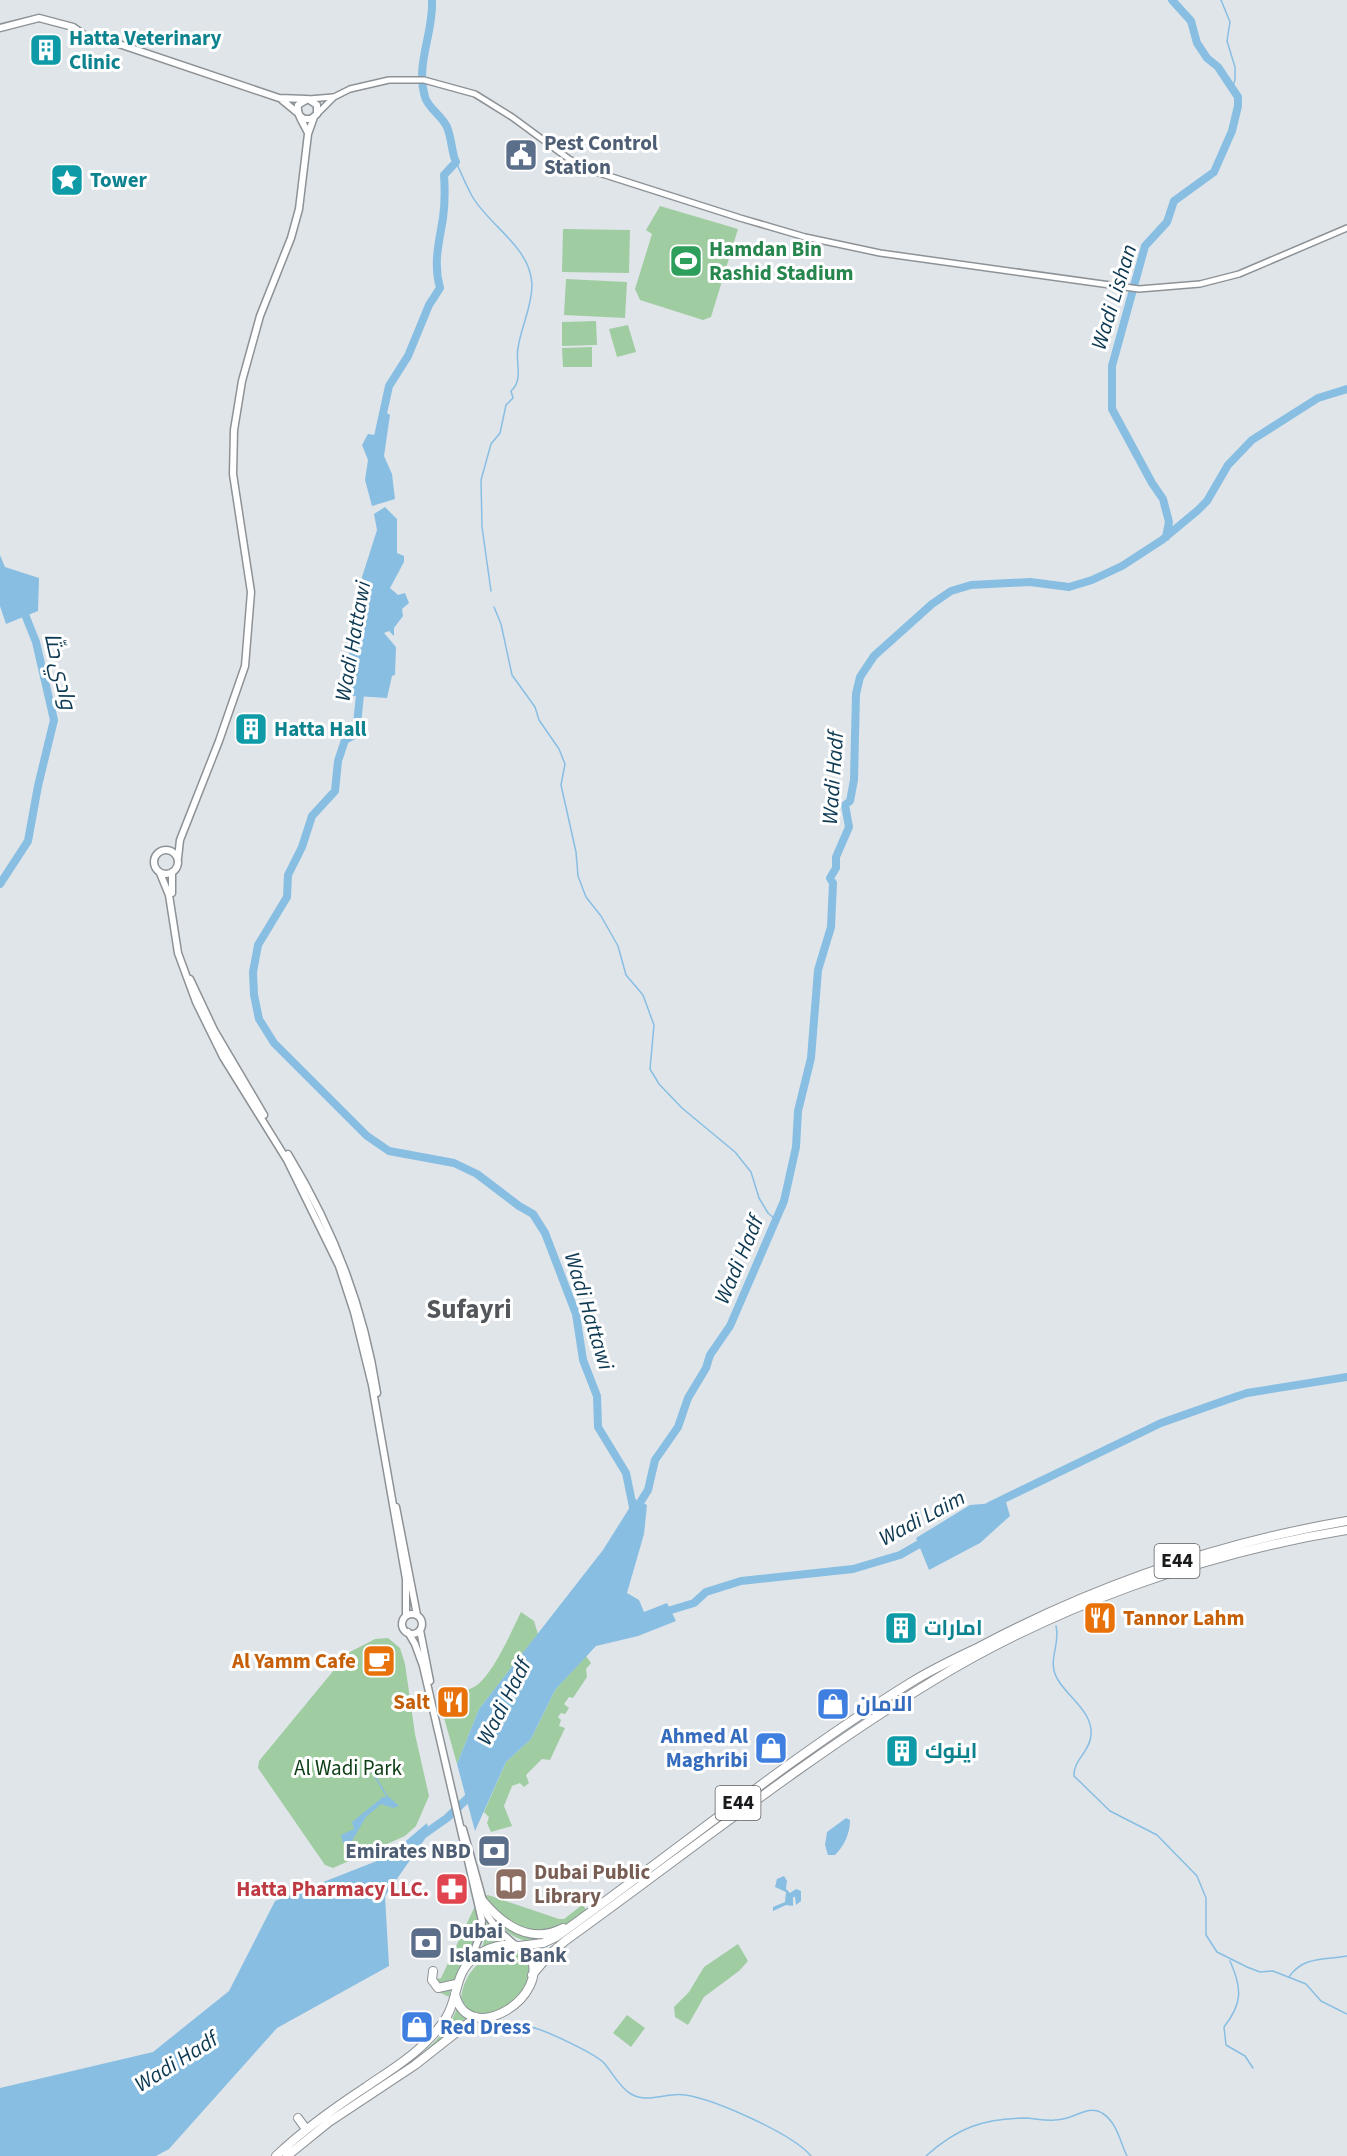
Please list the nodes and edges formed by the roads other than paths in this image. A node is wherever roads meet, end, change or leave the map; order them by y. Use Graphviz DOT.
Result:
graph roads {
  1 [pos="0,28"];
  2 [pos="334,97"];
  3 [pos="279,98"];
  4 [pos="308,99"];
  5 [pos="299,115"];
  6 [pos="316,116"];
  7 [pos="308,134"];
  8 [pos="1347,228"];
  9 [pos="184,830"];
  10 [pos="165,849"];
  11 [pos="178,858"];
  12 [pos="172,872"];
  13 [pos="160,873"];
  14 [pos="1347,1521"];
  15 [pos="1347,1530"];
  16 [pos="417,1615"];
  17 [pos="406,1616"];
  18 [pos="420,1630"];
  19 [pos="408,1632"];
  20 [pos="1003,1634"];
  21 [pos="982,1654"];
  22 [pos="455,1808"];
  23 [pos="461,1830"];
  24 [pos="482,1900"];
  25 [pos="578,1920"];
  26 [pos="517,1946"];
  27 [pos="469,1962"];
  28 [pos="433,1971"];
  29 [pos="532,1975"];
  30 [pos="456,1984"];
  31 [pos="455,1994"];
  32 [pos="476,2018"];
  33 [pos="393,2068"];
  34 [pos="398,2076"];
  35 [pos="298,2118"];
  36 [pos="306,2129"];
  37 [pos="276,2156"];
  38 [pos="288,2156"];
  1 -- 3 [label="main road"];
  2 -- 4 [label="street"];
  2 -- 6 [label="street"];
  2 -- 8 [label="street"];
  3 -- 4 [label="main road"];
  3 -- 5 [label="main road"];
  4 -- 5 [label="main road"];
  4 -- 6 [label="main road"];
  5 -- 6 [label="main road"];
  5 -- 7 [label="main road"];
  6 -- 7 [label="main road"];
  7 -- 9 [label="main road"];
  9 -- 10 [label="main road"];
  9 -- 11 [label="main road"];
  10 -- 11 [label="main road"];
  10 -- 13 [label="main road"];
  11 -- 12 [label="main road"];
  12 -- 13 [label="main road"];
  12 -- 16 [label="main road"];
  13 -- 17 [label="main road"];
  14 -- 20 [label="highway, E44"];
  15 -- 21 [label="highway, E44"];
  16 -- 17 [label="main road"];
  16 -- 18 [label="main road"];
  17 -- 19 [label="main road"];
  18 -- 19 [label="main road"];
  18 -- 22 [label="main road"];
  19 -- 22 [label="main road"];
  20 -- 21 [label="highway"];
  20 -- 25 [label="highway, E44"];
  21 -- 29 [label="highway, E44"];
  22 -- 23 [label="main road"];
  23 -- 24 [label="main road"];
  23 -- 27 [label="main road"];
  24 -- 25 [label="highway"];
  24 -- 26 [label="main road"];
  25 -- 26 [label="highway, E44"];
  26 -- 27 [label="highway"];
  26 -- 29 [label="highway"];
  27 -- 30 [label="highway"];
  28 -- 30 [label="highway"];
  29 -- 32 [label="highway"];
  30 -- 31 [label="highway"];
  31 -- 32 [label="highway"];
  31 -- 33 [label="highway"];
  32 -- 34 [label="highway"];
  33 -- 34 [label="highway"];
  33 -- 36 [label="highway"];
  34 -- 38 [label="highway"];
  35 -- 36 [label="highway"];
  36 -- 37 [label="highway"];
}
